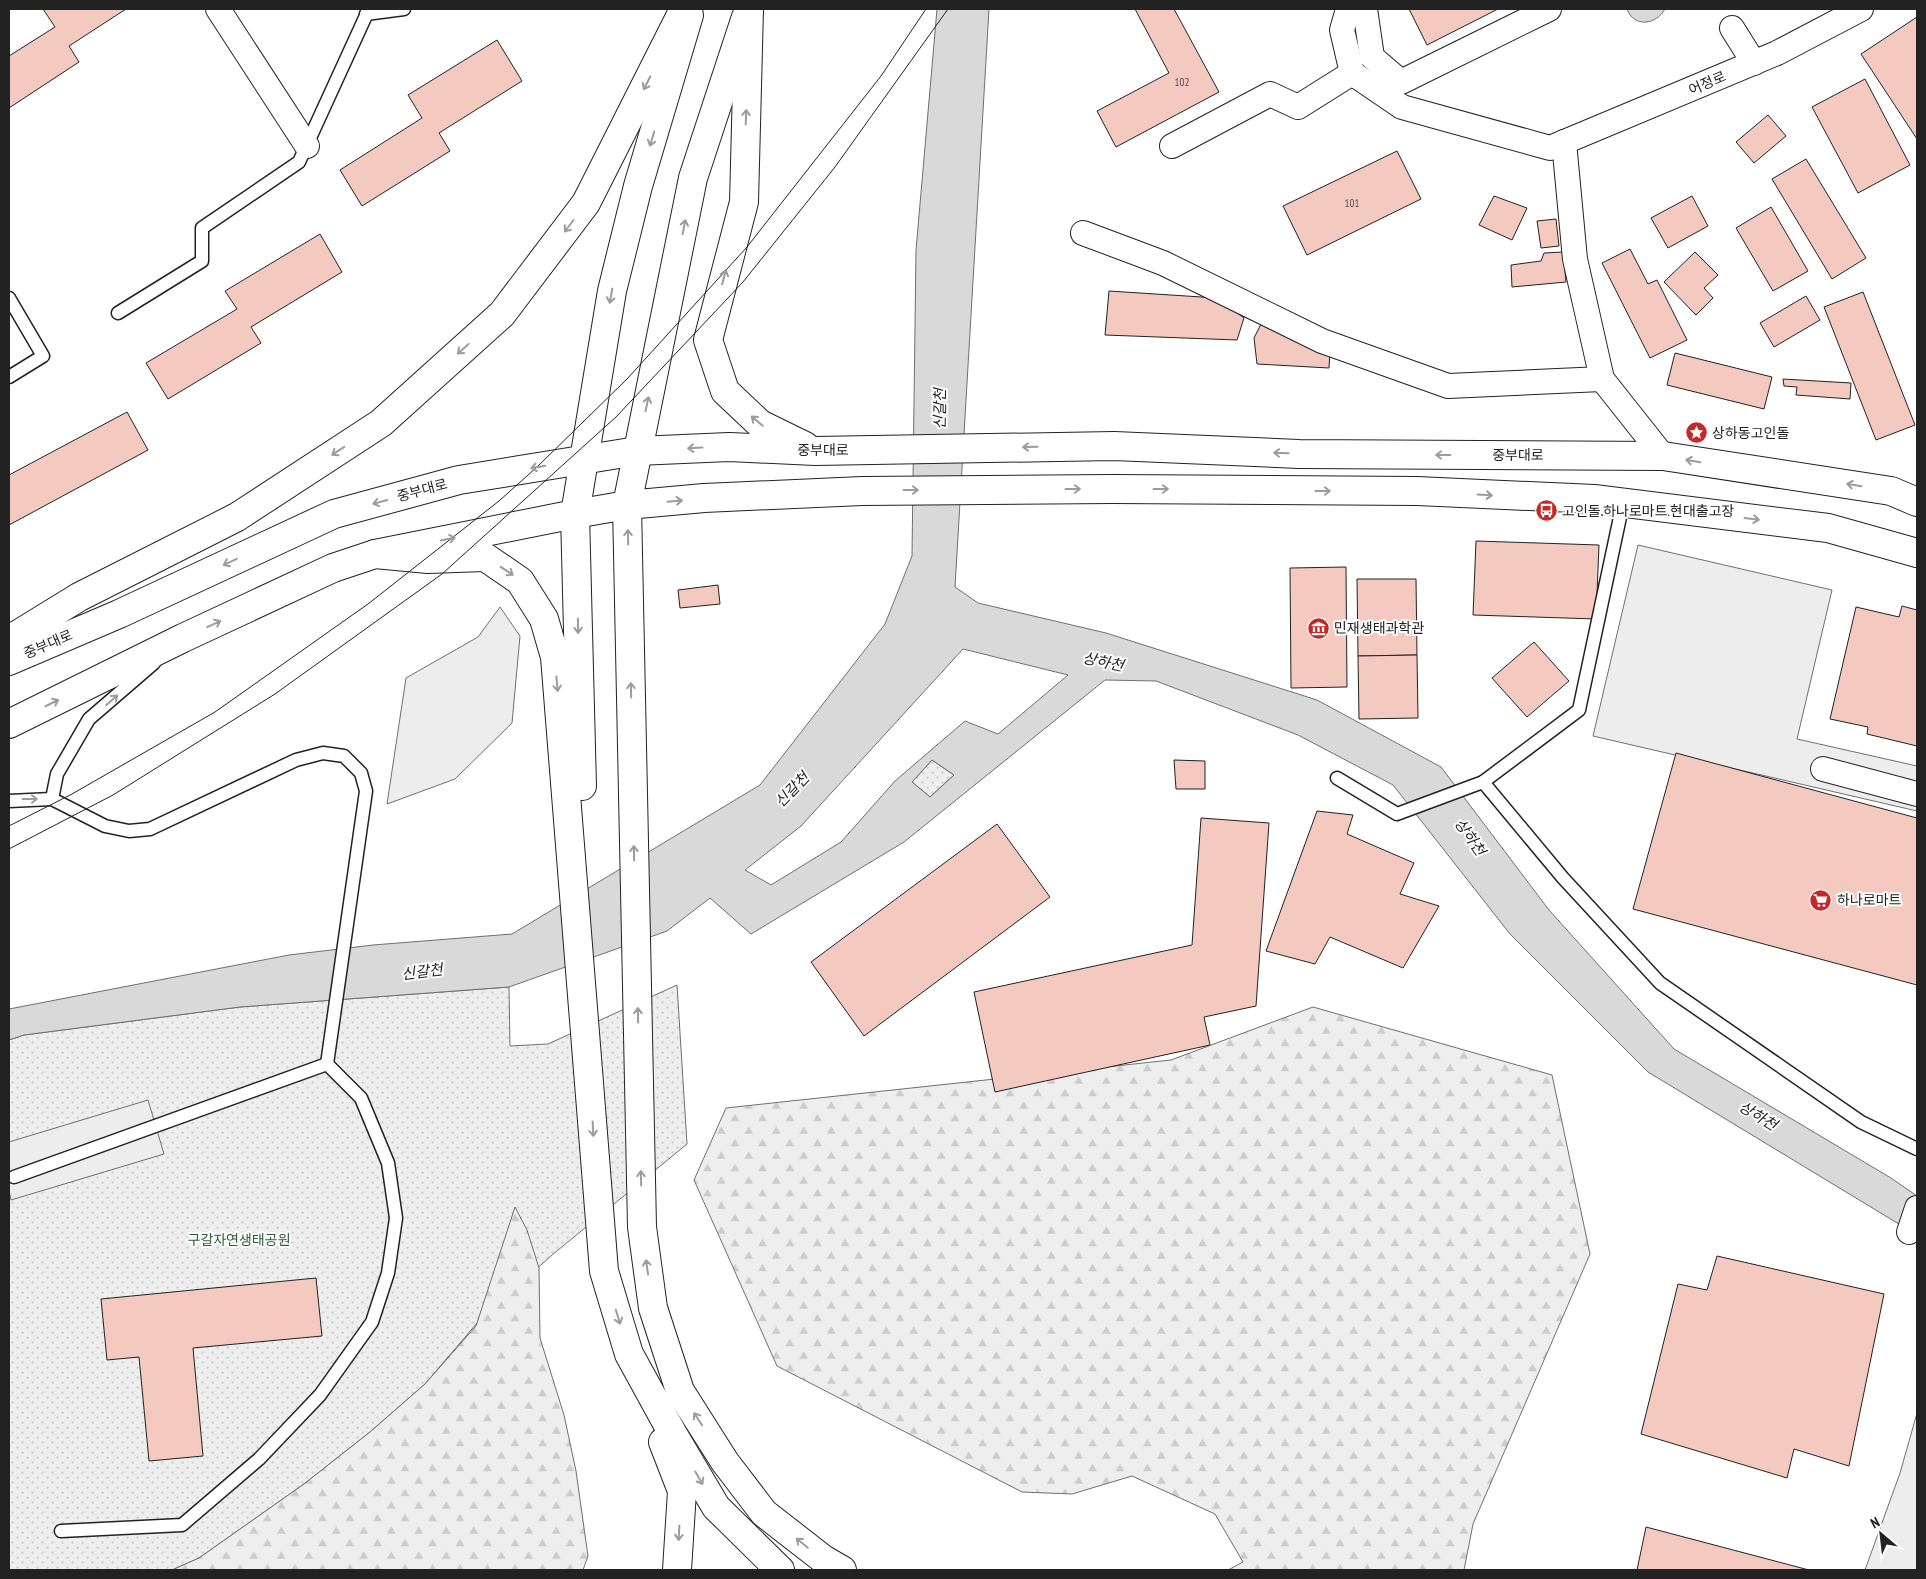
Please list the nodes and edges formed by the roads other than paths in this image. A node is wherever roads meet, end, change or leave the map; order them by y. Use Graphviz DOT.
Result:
graph roads {
  1 [pos="218,9"];
  2 [pos="404,9"];
  3 [pos="684,9"];
  4 [pos="691,9"];
  5 [pos="749,9"];
  6 [pos="1348,9"];
  7 [pos="1365,9"];
  8 [pos="1549,9"];
  9 [pos="1861,9"];
  10 [pos="368,11"];
  11 [pos="1732,28"];
  12 [pos="1754,63"];
  13 [pos="1352,73"];
  14 [pos="1557,145"];
  15 [pos="307,146"];
  16 [pos="1172,146"];
  17 [pos="1083,233"];
  18 [pos="9,298"];
  19 [pos="118,313"];
  20 [pos="9,377"];
  21 [pos="1602,380"];
  22 [pos="636,451"];
  23 [pos="815,451"];
  24 [pos="1663,456"];
  25 [pos="586,458"];
  26 [pos="1904,492"];
  27 [pos="1917,502"];
  28 [pos="1623,503"];
  29 [pos="627,505"];
  30 [pos="576,514"];
  31 [pos="1917,553"];
  32 [pos="375,554"];
  33 [pos="183,638"];
  34 [pos="9,640"];
  35 [pos="9,661"];
  36 [pos="9,724"];
  37 [pos="1823,768"];
  38 [pos="1337,778"];
  39 [pos="1483,782"];
  40 [pos="1917,794"];
  41 [pos="52,799"];
  42 [pos="9,801"];
  43 [pos="327,1064"];
  44 [pos="590,1080"];
  45 [pos="1917,1149"];
  46 [pos="14,1177"];
  47 [pos="1917,1208"];
  48 [pos="1909,1232"];
  49 [pos="629,1354"];
  50 [pos="61,1531"];
  51 [pos="677,1570"];
  52 [pos="780,1570"];
  53 [pos="842,1570"];
  1 -- 15 [label="street"];
  2 -- 10 [label="lane"];
  3 -- 34 [label="main road, one-way"];
  4 -- 25 [label="main road, one-way"];
  22 -- 5 [label="main road, one-way"];
  23 -- 5 [label="main road, one-way"];
  6 -- 13 [label="street"];
  7 -- 8 [label="street"];
  9 -- 12 [label="street, 어정로"];
  10 -- 15 [label="lane"];
  11 -- 12 [label="street"];
  12 -- 14 [label="street, 어정로"];
  13 -- 14 [label="street"];
  13 -- 16 [label="street"];
  14 -- 21 [label="street"];
  15 -- 19 [label="lane"];
  17 -- 21 [label="street"];
  18 -- 20 [label="lane"];
  21 -- 24 [label="street"];
  23 -- 22 [label="main road, 중부대로, one-way"];
  22 -- 25 [label="main road, 중부대로"];
  22 -- 29 [label="main road"];
  24 -- 23 [label="main road, 중부대로, one-way"];
  26 -- 24 [label="main road, 중부대로, one-way"];
  25 -- 30 [label="main road"];
  25 -- 35 [label="main road, 중부대로, one-way"];
  26 -- 27 [label="main road, 중부대로"];
  29 -- 28 [label="main road, one-way"];
  28 -- 31 [label="main road, one-way"];
  28 -- 39 [label="lane"];
  29 -- 30 [label="main road"];
  53 -- 29 [label="main road, one-way"];
  32 -- 30 [label="main road, one-way"];
  30 -- 44 [label="main road, one-way"];
  33 -- 32 [label="main road, one-way"];
  32 -- 44 [label="main road, one-way"];
  36 -- 33 [label="main road, one-way"];
  41 -- 33 [label="lane, one-way"];
  37 -- 40 [label="street"];
  38 -- 39 [label="lane"];
  39 -- 45 [label="lane"];
  42 -- 41 [label="lane, one-way"];
  41 -- 43 [label="lane"];
  43 -- 46 [label="lane"];
  43 -- 50 [label="lane"];
  44 -- 49 [label="main road, one-way"];
  47 -- 48 [label="street"];
  49 -- 51 [label="main road, one-way"];
  49 -- 52 [label="main road, one-way"];
}
